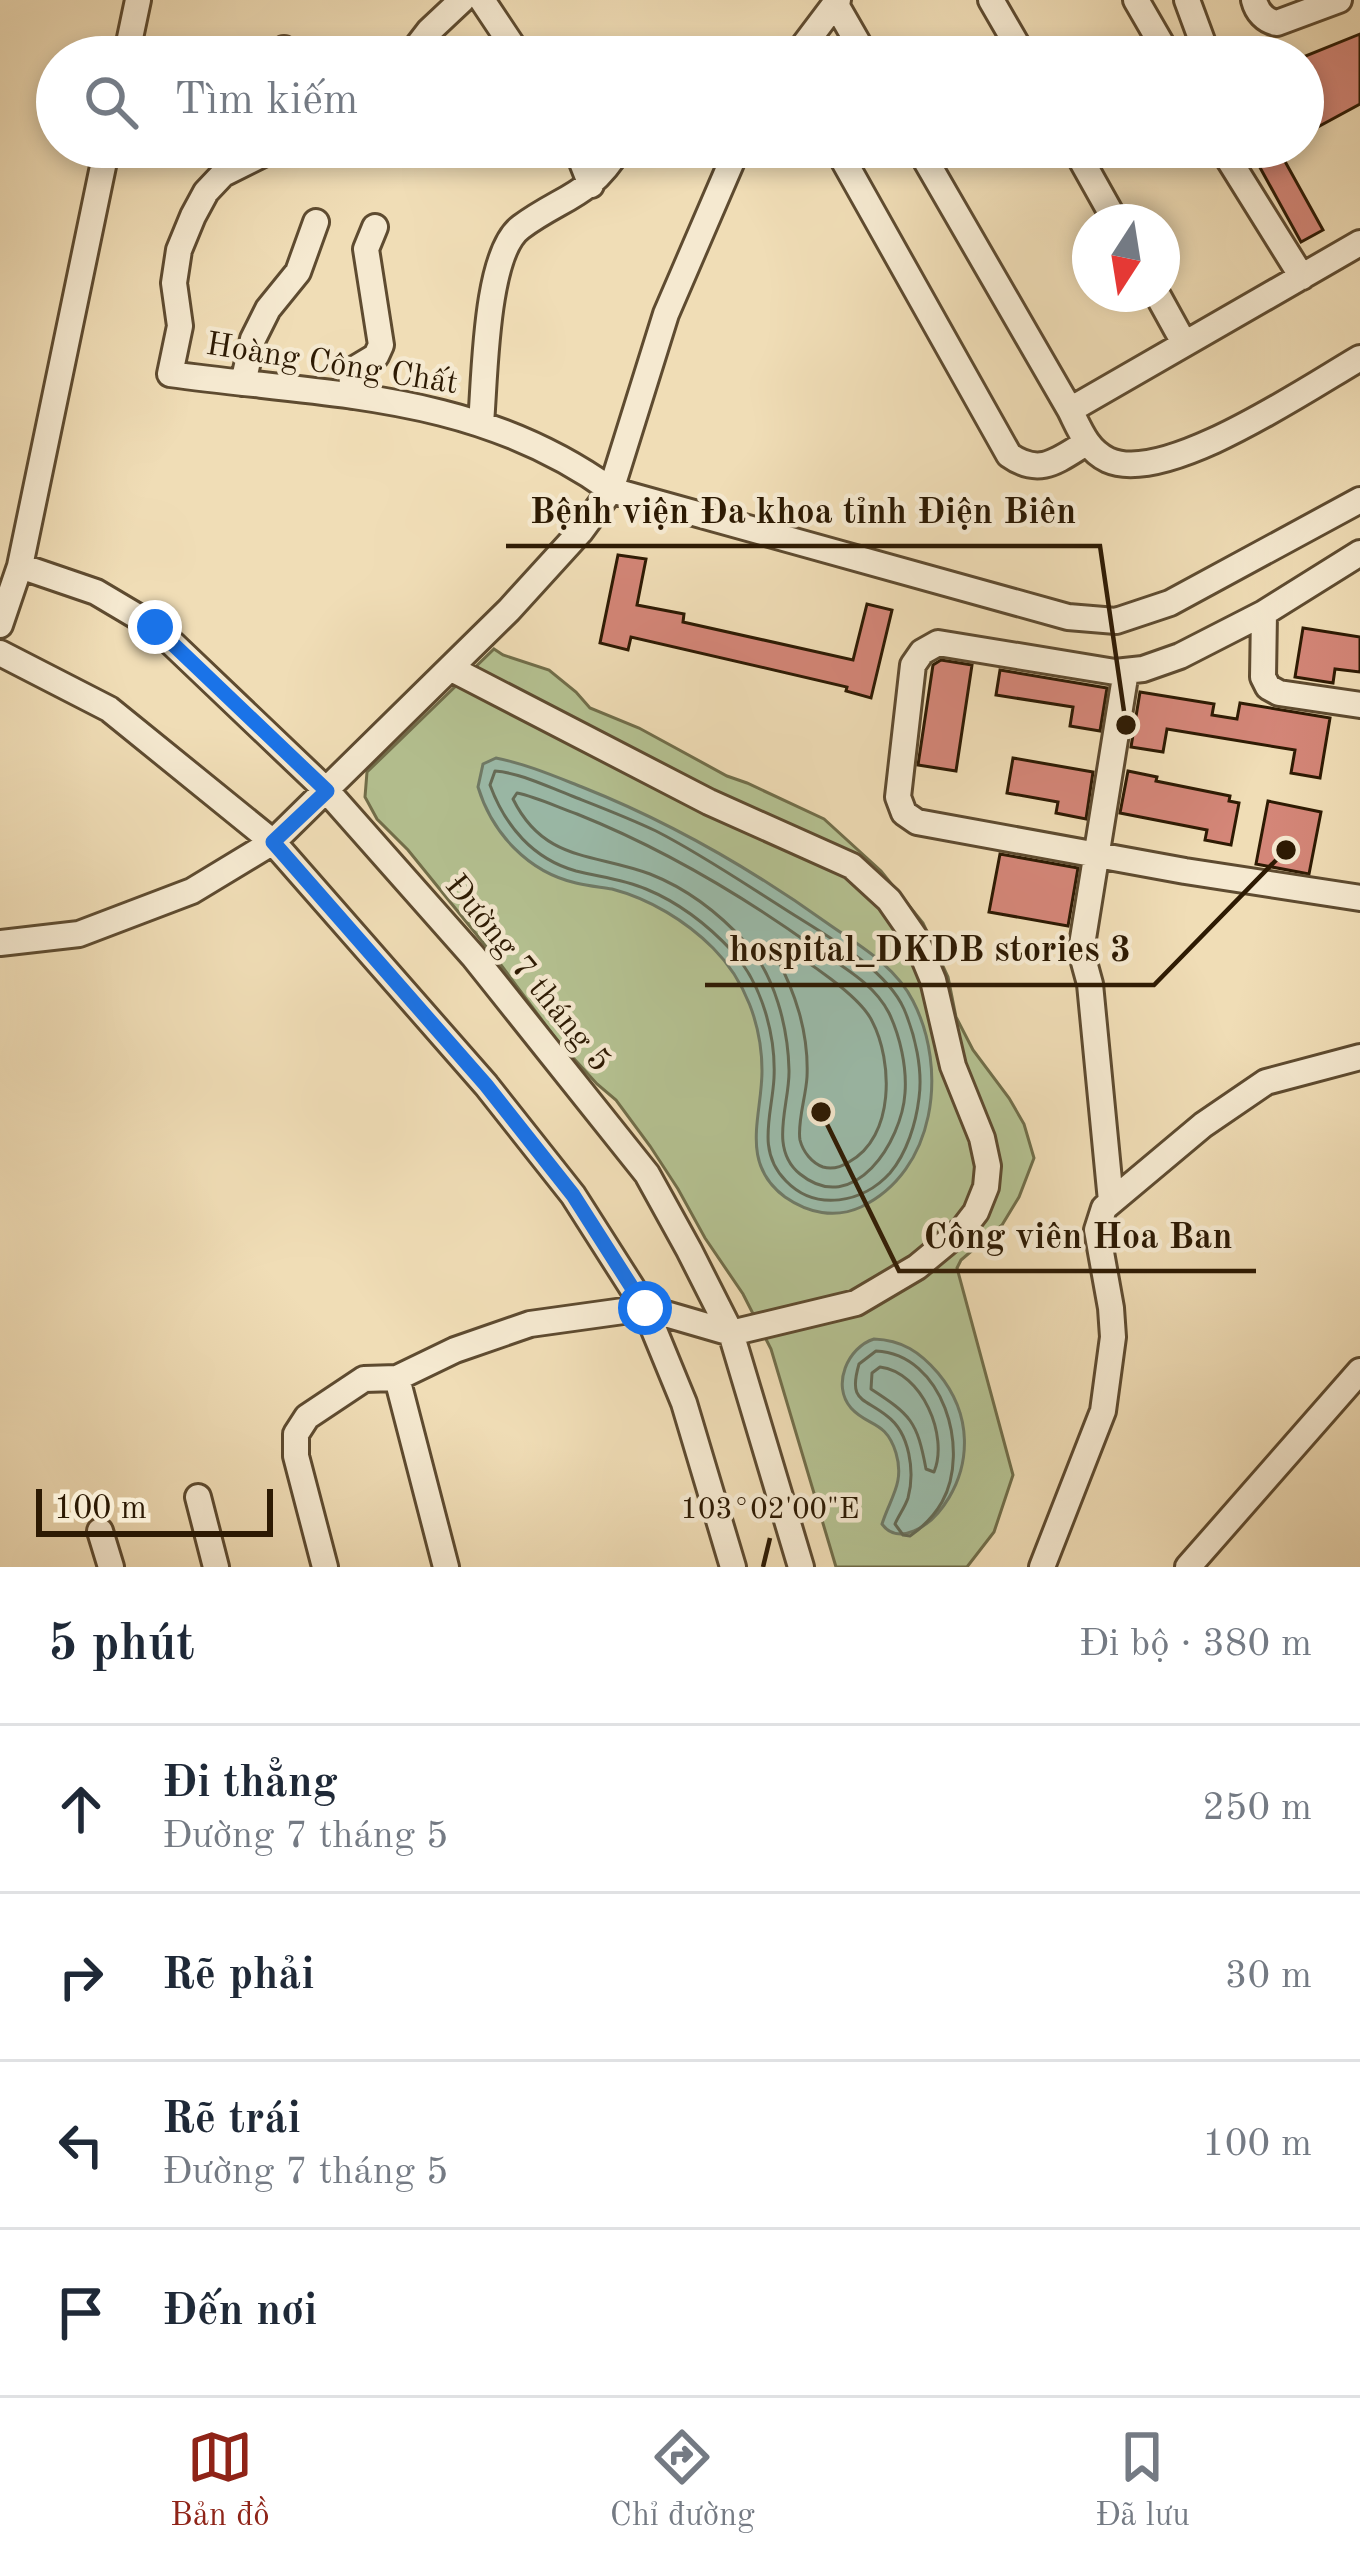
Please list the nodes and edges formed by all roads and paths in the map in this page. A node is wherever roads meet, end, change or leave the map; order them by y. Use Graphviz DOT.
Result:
graph roads {
  1 [pos="138,0"];
  2 [pos="462,0"];
  3 [pos="482,0"];
  4 [pos="992,0"];
  5 [pos="1136,0"];
  6 [pos="1254,0"];
  7 [pos="1339,0"];
  8 [pos="837,2"];
  9 [pos="1193,2"];
  10 [pos="1151,26"];
  11 [pos="130,36"];
  12 [pos="425,36"];
  13 [pos="506,36"];
  14 [pos="811,36"];
  15 [pos="855,36"];
  16 [pos="1012,36"];
  17 [pos="1157,36"];
  18 [pos="1202,36"];
  19 [pos="103,168"];
  20 [pos="235,168"];
  21 [pos="584,168"];
  22 [pos="604,168"];
  23 [pos="729,168"];
  24 [pos="848,168"];
  25 [pos="930,168"];
  26 [pos="1086,168"];
  27 [pos="1234,168"];
  28 [pos="591,185"];
  29 [pos="1106,204"];
  30 [pos="316,222"];
  31 [pos="375,226"];
  32 [pos="1359,246"];
  33 [pos="1302,277"];
  34 [pos="1167,312"];
  35 [pos="1184,343"];
  36 [pos="1360,358"];
  37 [pos="243,383"];
  38 [pos="353,397"];
  39 [pos="1070,410"];
  40 [pos="481,423"];
  41 [pos="1086,443"];
  42 [pos="611,490"];
  43 [pos="1360,500"];
  44 [pos="1360,553"];
  45 [pos="20,566"];
  46 [pos="1264,613"];
  47 [pos="0,625"];
  48 [pos="0,652"];
  49 [pos="450,668"];
  50 [pos="1126,671"];
  51 [pos="1360,705"];
  52 [pos="327,791"];
  53 [pos="273,842"];
  54 [pos="1097,854"];
  55 [pos="1360,898"];
  56 [pos="0,944"];
  57 [pos="1360,1057"];
  58 [pos="1111,1202"];
  59 [pos="645,1308"];
  60 [pos="731,1333"];
  61 [pos="1360,1371"];
  62 [pos="398,1378"];
  63 [pos="198,1497"];
  64 [pos="100,1531"];
  65 [pos="111,1567"];
  66 [pos="216,1567"];
  67 [pos="325,1567"];
  68 [pos="446,1567"];
  69 [pos="733,1567"];
  70 [pos="801,1567"];
  71 [pos="1042,1567"];
  72 [pos="1188,1567"];
  1 -- 11 [label="street"];
  2 -- 12 [label="street"];
  3 -- 13 [label="street"];
  4 -- 16 [label="street"];
  5 -- 10 [label="street"];
  6 -- 7 [label="street"];
  8 -- 14 [label="street"];
  8 -- 15 [label="street"];
  9 -- 10 [label="street"];
  9 -- 18 [label="street"];
  10 -- 17 [label="street"];
  19 -- 45 [label="street"];
  20 -- 37 [label="street, Hoàng Công Chất"];
  21 -- 28 [label="street"];
  22 -- 28 [label="street"];
  23 -- 42 [label="street"];
  24 -- 41 [label="street"];
  25 -- 39 [label="street"];
  26 -- 29 [label="street"];
  27 -- 33 [label="street"];
  28 -- 40 [label="street"];
  30 -- 37 [label="street"];
  31 -- 38 [label="street"];
  32 -- 33 [label="street"];
  33 -- 35 [label="street"];
  34 -- 35 [label="street"];
  35 -- 39 [label="street"];
  36 -- 41 [label="street"];
  37 -- 38 [label="street, Hoàng Công Chất"];
  38 -- 40 [label="street, Hoàng Công Chất"];
  39 -- 41 [label="street"];
  40 -- 42 [label="street, Hoàng Công Chất"];
  42 -- 43 [label="street, Hoàng Công Chất"];
  42 -- 49 [label="street"];
  44 -- 46 [label="street"];
  45 -- 47 [label="street"];
  45 -- 52 [label="street, Đường 7 tháng 5"];
  46 -- 50 [label="street"];
  46 -- 51 [label="street"];
  48 -- 53 [label="street"];
  49 -- 52 [label="street"];
  49 -- 60 [label="street"];
  50 -- 54 [label="street"];
  50 -- 54 [label="street"];
  52 -- 53 [label="street"];
  52 -- 60 [label="street, Đường 7 tháng 5"];
  53 -- 56 [label="street"];
  53 -- 59 [label="street"];
  54 -- 55 [label="street"];
  54 -- 58 [label="street"];
  57 -- 58 [label="street"];
  58 -- 71 [label="street"];
  59 -- 60 [label="street"];
  59 -- 62 [label="street"];
  59 -- 69 [label="street"];
  60 -- 70 [label="street, Đường 7 tháng 5"];
  61 -- 72 [label="street"];
  62 -- 67 [label="street"];
  62 -- 68 [label="street"];
  63 -- 66 [label="street"];
  64 -- 65 [label="street"];
}
